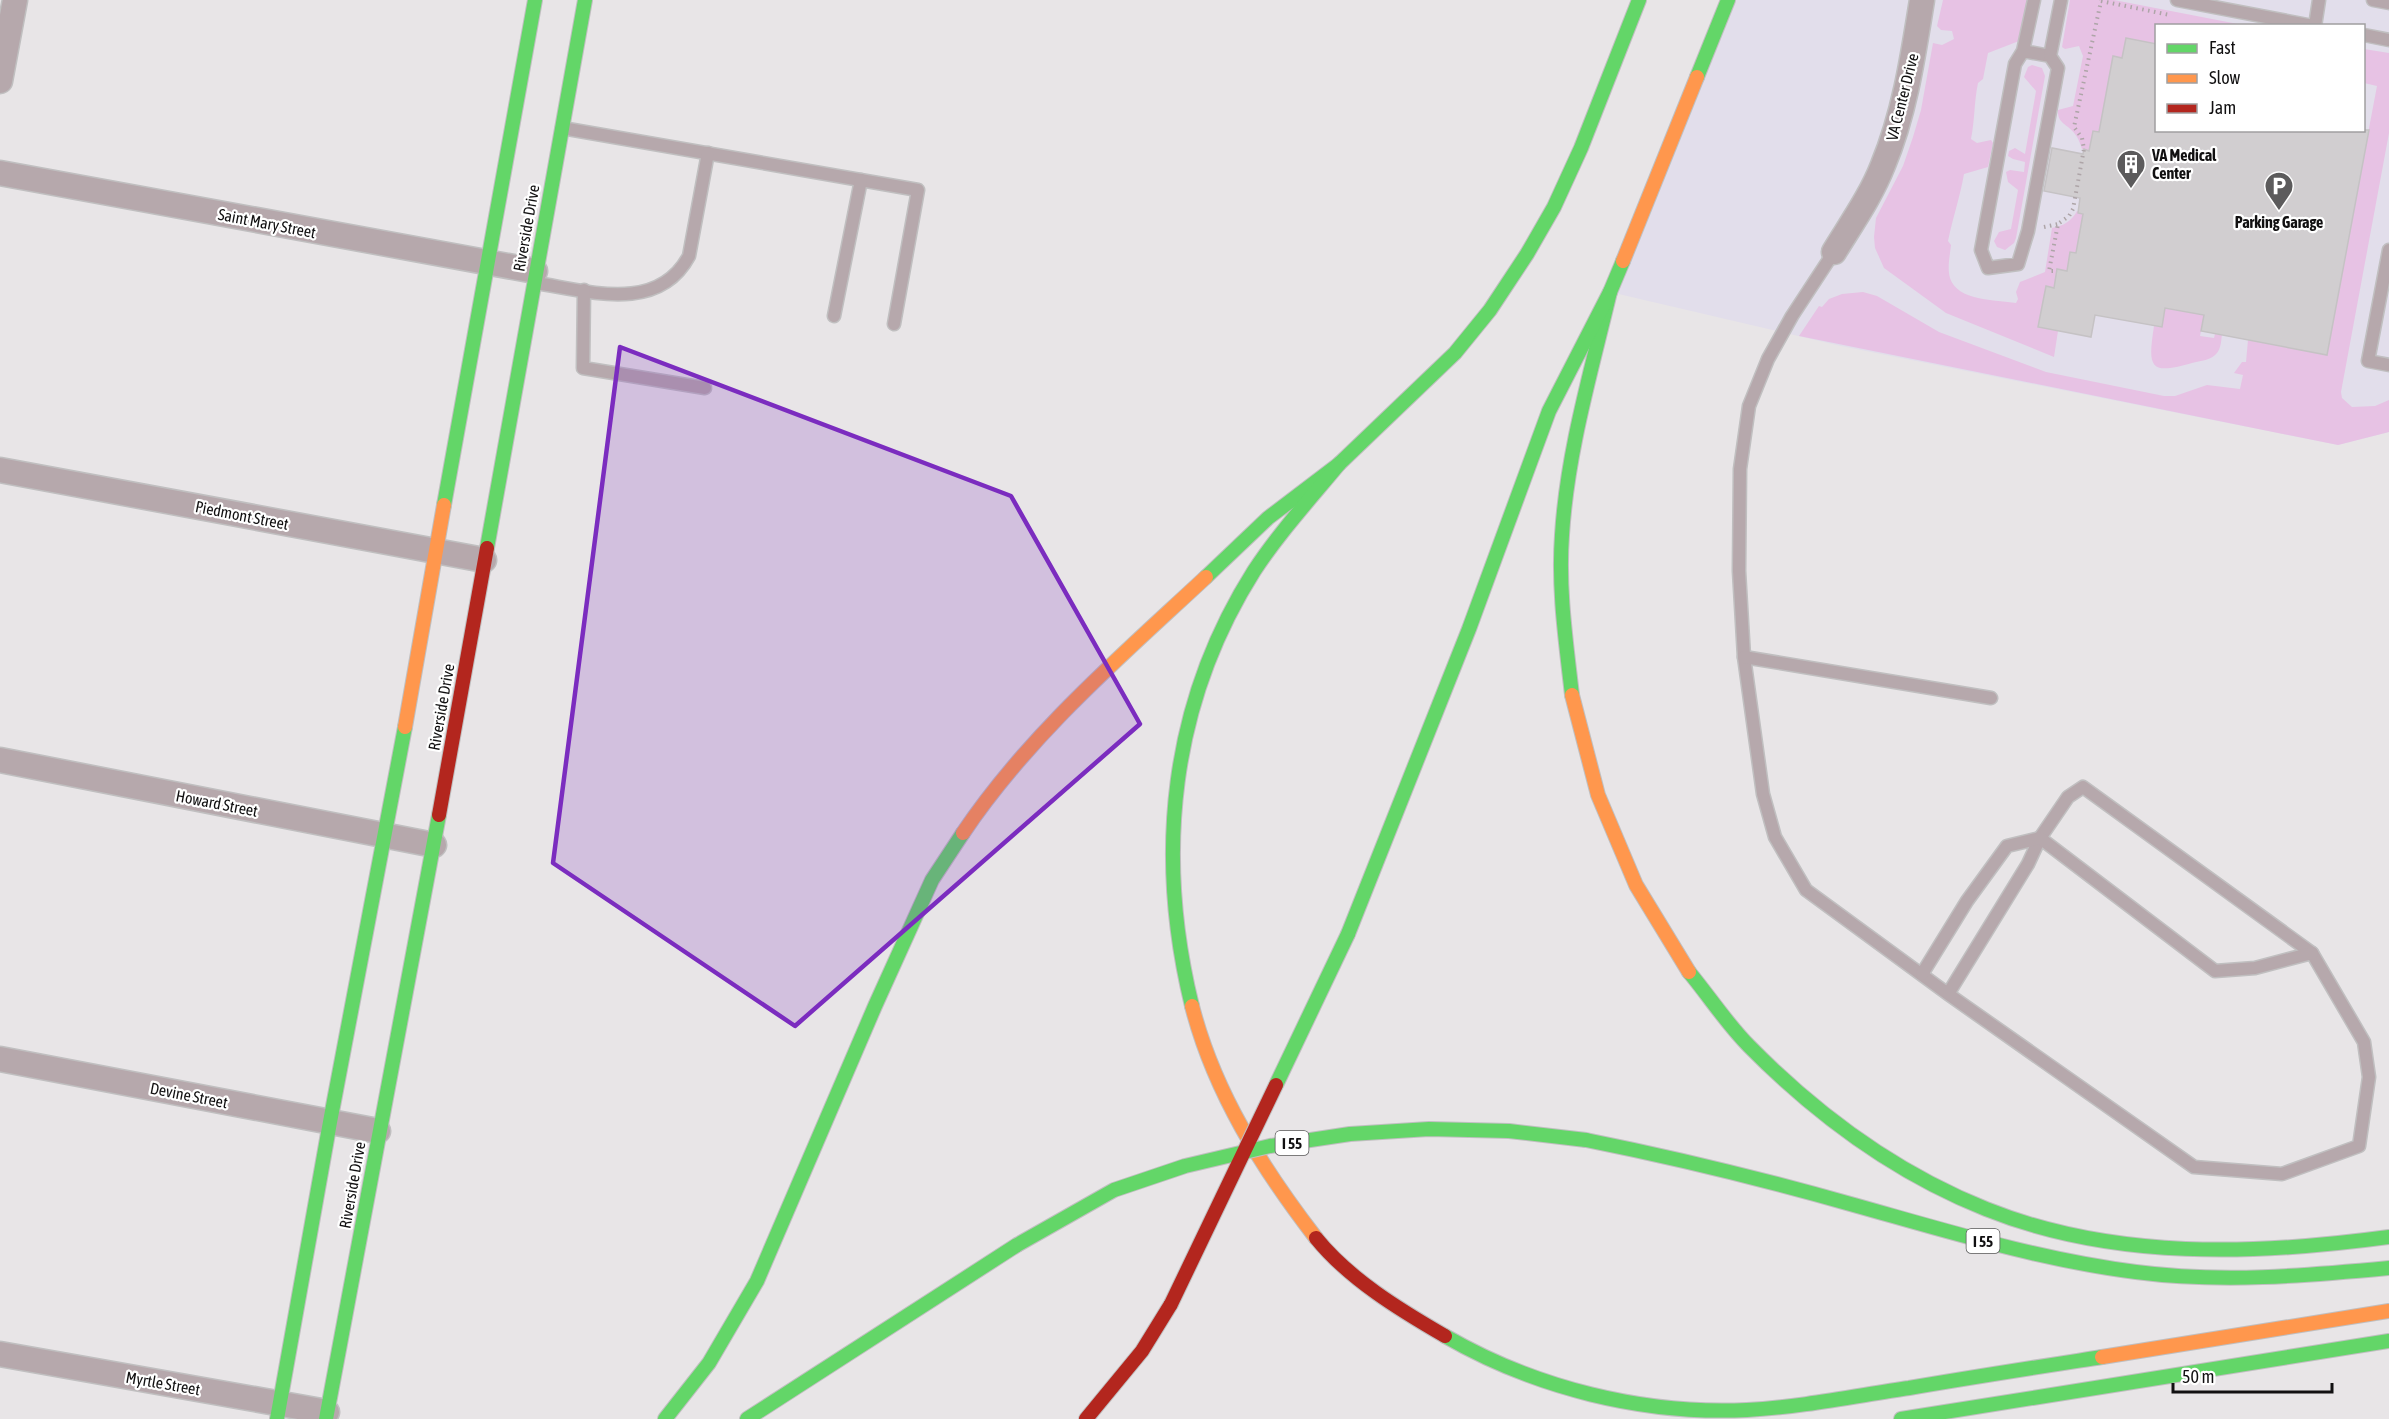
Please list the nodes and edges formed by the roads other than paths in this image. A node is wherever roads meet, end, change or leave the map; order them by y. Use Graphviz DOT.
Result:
graph roads {
  1 [pos="15,0"];
  2 [pos="535,0"];
  3 [pos="585,0"];
  4 [pos="1639,0"];
  5 [pos="1728,0"];
  6 [pos="1922,0"];
  7 [pos="2034,0"];
  8 [pos="2061,0"];
  9 [pos="2177,0"];
  10 [pos="2319,0"];
  11 [pos="2373,0"];
  12 [pos="2389,3"];
  13 [pos="2303,24"];
  14 [pos="2314,24"];
  15 [pos="2365,35"];
  16 [pos="2389,40"];
  17 [pos="2023,51"];
  18 [pos="2050,56"];
  19 [pos="0,81"];
  20 [pos="561,128"];
  21 [pos="708,153"];
  22 [pos="0,173"];
  23 [pos="861,180"];
  24 [pos="2389,250"];
  25 [pos="1834,252"];
  26 [pos="486,263"];
  27 [pos="534,277"];
  28 [pos="584,290"];
  29 [pos="1610,292"];
  30 [pos="834,316"];
  31 [pos="894,324"];
  32 [pos="2389,364"];
  33 [pos="705,388"];
  34 [pos="1339,464"];
  35 [pos="0,470"];
  36 [pos="435,551"];
  37 [pos="484,560"];
  38 [pos="1744,657"];
  39 [pos="1991,698"];
  40 [pos="0,760"];
  41 [pos="386,836"];
  42 [pos="2040,838"];
  43 [pos="434,845"];
  44 [pos="2312,953"];
  45 [pos="1922,974"];
  46 [pos="1948,994"];
  47 [pos="0,1059"];
  48 [pos="330,1122"];
  49 [pos="378,1131"];
  50 [pos="2389,1237"];
  51 [pos="2389,1268"];
  52 [pos="2389,1311"];
  53 [pos="2389,1341"];
  54 [pos="0,1354"];
  55 [pos="278,1412"];
  56 [pos="326,1416"];
  57 [pos="665,1419"];
  58 [pos="747,1419"];
  59 [pos="1086,1419"];
  60 [pos="1901,1419"];
  1 -- 19 [label="street"];
  2 -- 26 [label="main road, Riverside Drive"];
  3 -- 20 [label="main road, Riverside Drive"];
  4 -- 34 [label="main road"];
  5 -- 29 [label="main road"];
  6 -- 25 [label="street, VA Center Drive"];
  7 -- 17 [label="lane"];
  8 -- 18 [label="lane"];
  9 -- 13 [label="lane"];
  10 -- 14 [label="lane"];
  11 -- 12 [label="lane"];
  15 -- 16 [label="lane"];
  17 -- 18 [label="lane"];
  17 -- 18 [label="lane"];
  20 -- 21 [label="lane"];
  20 -- 27 [label="main road, Riverside Drive"];
  21 -- 23 [label="lane"];
  21 -- 28 [label="lane"];
  22 -- 26 [label="street, Saint Mary Street"];
  23 -- 30 [label="lane"];
  23 -- 31 [label="lane"];
  24 -- 32 [label="lane"];
  25 -- 38 [label="lane"];
  26 -- 27 [label="street, Saint Mary Street"];
  26 -- 36 [label="main road, Riverside Drive"];
  27 -- 28 [label="lane"];
  27 -- 37 [label="main road, Riverside Drive"];
  28 -- 33 [label="lane"];
  29 -- 50 [label="main road"];
  29 -- 59 [label="main road, bridge"];
  34 -- 52 [label="main road"];
  34 -- 57 [label="main road"];
  35 -- 36 [label="street, Piedmont Street"];
  36 -- 37 [label="street, Piedmont Street"];
  36 -- 41 [label="main road, Riverside Drive"];
  37 -- 43 [label="main road, Riverside Drive"];
  38 -- 39 [label="lane"];
  38 -- 45 [label="lane"];
  40 -- 41 [label="street, Howard Street"];
  41 -- 43 [label="street, Howard Street"];
  41 -- 48 [label="main road, Riverside Drive"];
  42 -- 44 [label="lane"];
  42 -- 44 [label="lane"];
  42 -- 45 [label="lane"];
  42 -- 46 [label="lane"];
  43 -- 49 [label="main road, Riverside Drive"];
  44 -- 46 [label="lane"];
  45 -- 46 [label="lane"];
  47 -- 48 [label="street, Devine Street"];
  48 -- 49 [label="street, Devine Street"];
  48 -- 55 [label="main road, Riverside Drive"];
  49 -- 56 [label="main road, Riverside Drive"];
  51 -- 58 [label="main road, I 55, bridge"];
  53 -- 60 [label="main road"];
  54 -- 55 [label="street, Myrtle Street"];
  55 -- 56 [label="street, Myrtle Street"];
}
